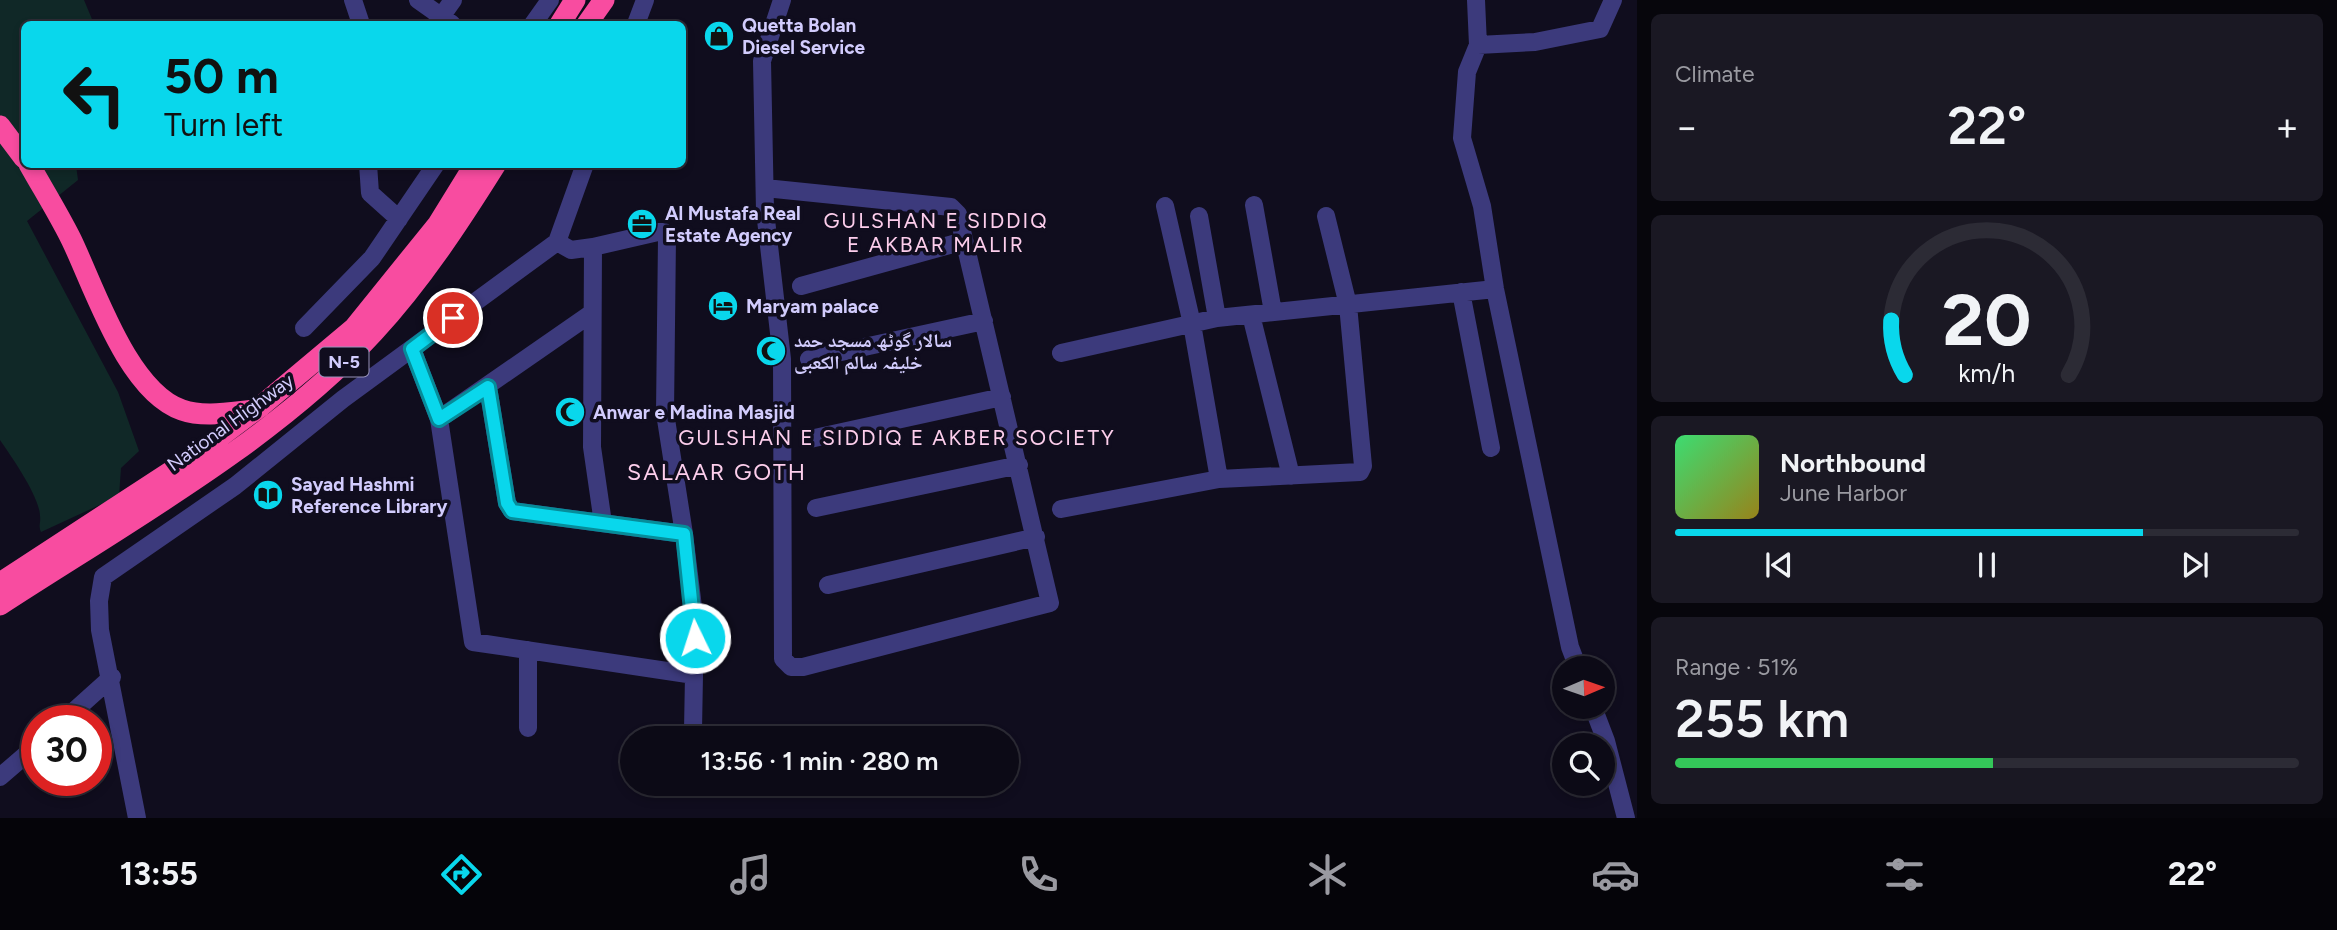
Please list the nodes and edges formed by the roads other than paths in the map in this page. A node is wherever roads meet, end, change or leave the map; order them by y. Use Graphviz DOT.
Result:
graph roads {
  1 [pos="353,0"];
  2 [pos="418,0"];
  3 [pos="453,0"];
  4 [pos="550,0"];
  5 [pos="575,0"];
  6 [pos="604,0"];
  7 [pos="645,0"];
  8 [pos="782,0"];
  9 [pos="1476,0"];
  10 [pos="1613,0"];
  11 [pos="360,21"];
  12 [pos="442,21"];
  13 [pos="443,21"];
  14 [pos="535,21"];
  15 [pos="562,21"];
  16 [pos="589,21"];
  17 [pos="637,21"];
  18 [pos="1478,45"];
  19 [pos="0,126"];
  20 [pos="21,154"];
  21 [pos="31,168"];
  22 [pos="369,168"];
  23 [pos="433,168"];
  24 [pos="473,168"];
  25 [pos="493,168"];
  26 [pos="583,168"];
  27 [pos="765,188"];
  28 [pos="1254,205"];
  29 [pos="1165,206"];
  30 [pos="1199,216"];
  31 [pos="1326,216"];
  32 [pos="399,219"];
  33 [pos="964,240"];
  34 [pos="557,242"];
  35 [pos="593,247"];
  36 [pos="801,286"];
  37 [pos="1495,289"];
  38 [pos="1461,292"];
  39 [pos="1348,305"];
  40 [pos="1273,312"];
  41 [pos="592,313"];
  42 [pos="1251,315"];
  43 [pos="1217,318"];
  44 [pos="984,321"];
  45 [pos="1192,324"];
  46 [pos="304,328"];
  47 [pos="412,349"];
  48 [pos="1061,353"];
  49 [pos="809,359"];
  50 [pos="488,387"];
  51 [pos="1002,397"];
  52 [pos="256,410"];
  53 [pos="439,419"];
  54 [pos="810,439"];
  55 [pos="1491,448"];
  56 [pos="1019,465"];
  57 [pos="1292,477"];
  58 [pos="1219,479"];
  59 [pos="137,506"];
  60 [pos="816,508"];
  61 [pos="1061,509"];
  62 [pos="603,523"];
  63 [pos="684,534"];
  64 [pos="1036,537"];
  65 [pos="0,583"];
  66 [pos="828,585"];
  67 [pos="0,604"];
  68 [pos="528,650"];
  69 [pos="1573,656"];
  70 [pos="694,675"];
  71 [pos="112,677"];
  72 [pos="81,705"];
  73 [pos="1598,719"];
  74 [pos="694,726"];
  75 [pos="528,728"];
  76 [pos="21,759"];
  77 [pos="0,777"];
  78 [pos="137,818"];
  79 [pos="1626,818"];
  1 -- 11 [label="street"];
  2 -- 12 [label="street"];
  3 -- 13 [label="street"];
  4 -- 14 [label="street"];
  5 -- 15 [label="highway"];
  6 -- 16 [label="highway"];
  7 -- 17 [label="street"];
  8 -- 27 [label="street"];
  9 -- 18 [label="street"];
  10 -- 18 [label="street"];
  18 -- 37 [label="street"];
  19 -- 20 [label="highway"];
  21 -- 52 [label="highway"];
  22 -- 32 [label="street"];
  23 -- 32 [label="street"];
  24 -- 52 [label="highway, National Highway / N-5"];
  25 -- 59 [label="highway, National Highway / N-5"];
  26 -- 34 [label="street"];
  27 -- 33 [label="street"];
  27 -- 64 [label="street"];
  28 -- 40 [label="street"];
  29 -- 45 [label="street"];
  30 -- 43 [label="street"];
  31 -- 39 [label="street"];
  32 -- 46 [label="street"];
  33 -- 36 [label="street"];
  33 -- 44 [label="street"];
  34 -- 35 [label="street"];
  34 -- 47 [label="street"];
  35 -- 41 [label="street"];
  35 -- 63 [label="street"];
  37 -- 38 [label="street"];
  37 -- 69 [label="street"];
  38 -- 39 [label="street"];
  38 -- 55 [label="street"];
  39 -- 40 [label="street"];
  39 -- 57 [label="street"];
  40 -- 42 [label="street"];
  41 -- 50 [label="street"];
  41 -- 62 [label="street"];
  42 -- 43 [label="street"];
  42 -- 57 [label="street"];
  43 -- 45 [label="street"];
  44 -- 49 [label="street"];
  44 -- 51 [label="street"];
  45 -- 48 [label="street"];
  45 -- 58 [label="street"];
  47 -- 53 [label="street"];
  47 -- 71 [label="street"];
  50 -- 53 [label="street"];
  50 -- 62 [label="street"];
  51 -- 54 [label="street"];
  51 -- 56 [label="street"];
  52 -- 59 [label="highway, National Highway / N-5"];
  53 -- 68 [label="street"];
  56 -- 60 [label="street"];
  56 -- 64 [label="street"];
  57 -- 58 [label="street"];
  58 -- 61 [label="street"];
  59 -- 65 [label="highway, National Highway / N-5"];
  59 -- 67 [label="highway, National Highway / N-5"];
  62 -- 63 [label="street"];
  63 -- 70 [label="street"];
  64 -- 66 [label="street"];
  68 -- 70 [label="street"];
  68 -- 75 [label="street"];
  70 -- 74 [label="street"];
  71 -- 72 [label="street"];
  71 -- 78 [label="street"];
  73 -- 79 [label="street"];
  76 -- 77 [label="street"];
}
